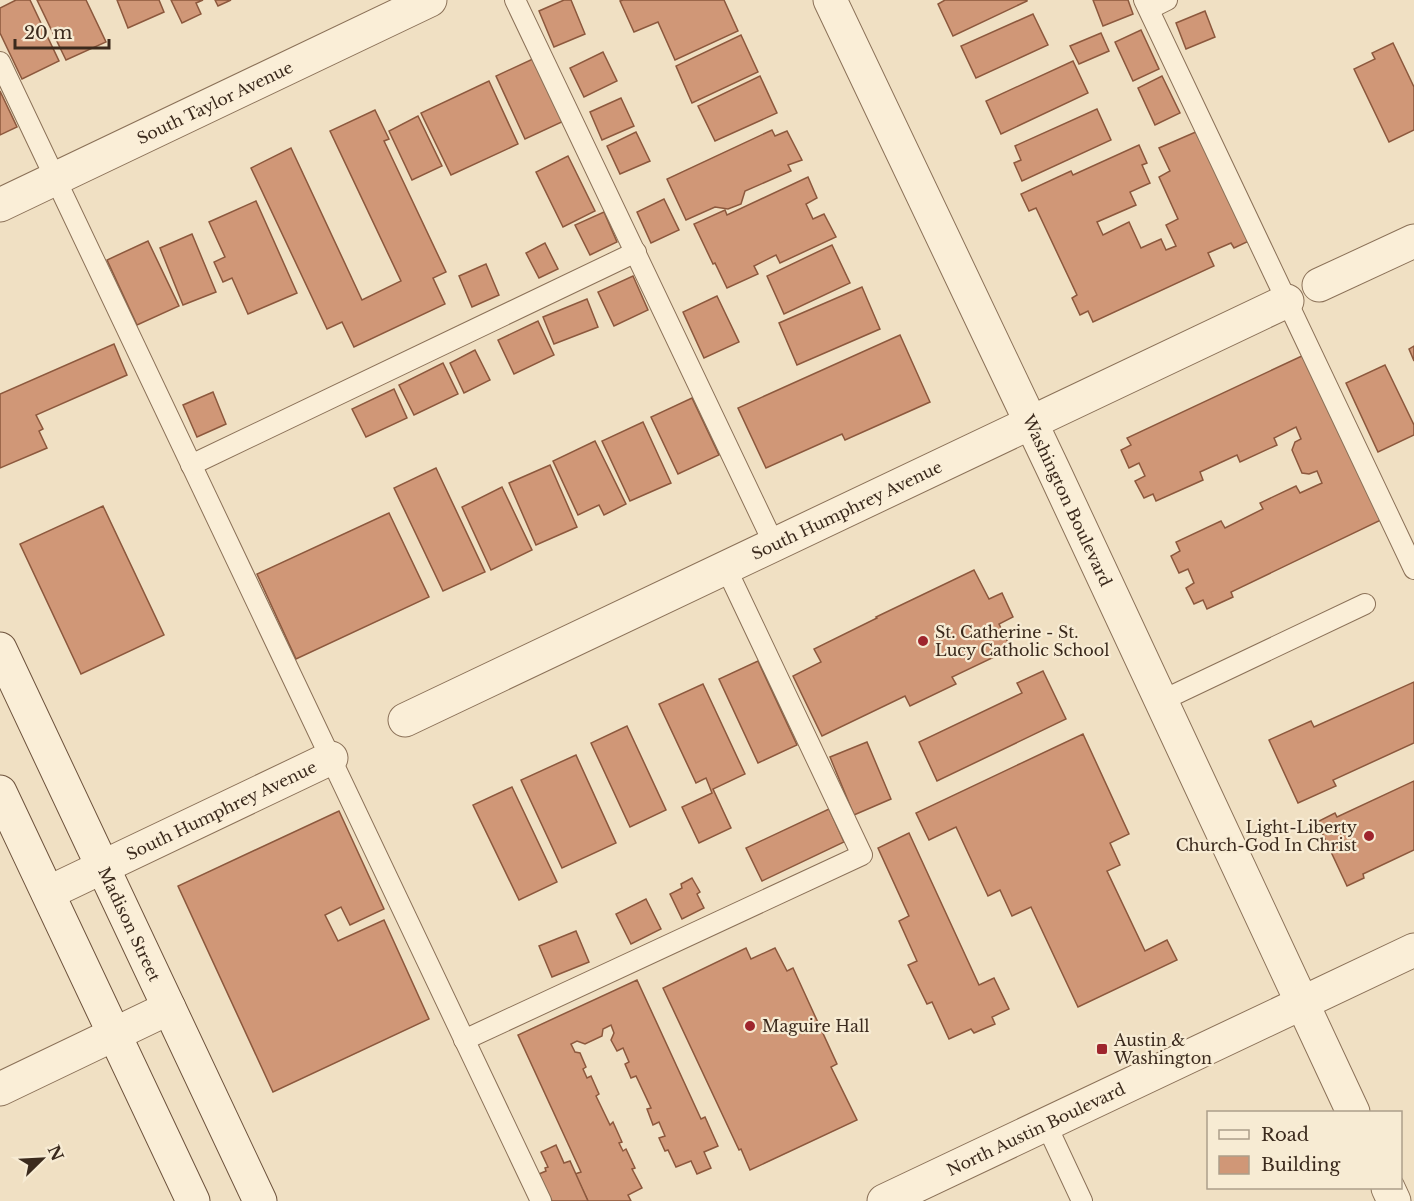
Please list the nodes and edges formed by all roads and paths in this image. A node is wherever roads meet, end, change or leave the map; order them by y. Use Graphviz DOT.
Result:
graph roads {
  1 [pos="430,0"];
  2 [pos="515,0"];
  3 [pos="830,0"];
  4 [pos="1167,0"];
  5 [pos="1146,4"];
  6 [pos="0,62"];
  7 [pos="55,179"];
  8 [pos="0,205"];
  9 [pos="1414,241"];
  10 [pos="636,252"];
  11 [pos="1319,285"];
  12 [pos="1287,301"];
  13 [pos="1031,422"];
  14 [pos="191,465"];
  15 [pos="774,544"];
  16 [pos="726,568"];
  17 [pos="1414,569"];
  18 [pos="1365,604"];
  19 [pos="0,648"];
  20 [pos="1161,701"];
  21 [pos="405,720"];
  22 [pos="331,758"];
  23 [pos="3,804"];
  24 [pos="103,866"];
  25 [pos="48,893"];
  26 [pos="1414,950"];
  27 [pos="1301,1003"];
  28 [pos="169,1008"];
  29 [pos="115,1034"];
  30 [pos="464,1040"];
  31 [pos="0,1089"];
  32 [pos="1352,1111"];
  33 [pos="1046,1124"];
  34 [pos="193,1201"];
  35 [pos="260,1201"];
  36 [pos="541,1201"];
  37 [pos="884,1201"];
  38 [pos="1082,1201"];
  1 -- 7 [label="street, South Taylor Avenue"];
  2 -- 10 [label="lane"];
  3 -- 13 [label="street, Washington Boulevard"];
  4 -- 5 [label="lane"];
  5 -- 12 [label="lane"];
  6 -- 7 [label="lane"];
  7 -- 8 [label="street, South Taylor Avenue"];
  7 -- 14 [label="lane"];
  9 -- 11 [label="street"];
  10 -- 14 [label="lane"];
  10 -- 15 [label="lane"];
  12 -- 13 [label="street, South Humphrey Avenue"];
  12 -- 17 [label="lane"];
  13 -- 15 [label="street, South Humphrey Avenue"];
  13 -- 20 [label="street, Washington Boulevard"];
  14 -- 22 [label="lane"];
  15 -- 16 [label="street, South Humphrey Avenue"];
  16 -- 21 [label="street, South Humphrey Avenue"];
  16 -- 30 [label="lane"];
  18 -- 20 [label="lane"];
  19 -- 24 [label="street, Madison Street"];
  20 -- 27 [label="street, Washington Boulevard"];
  22 -- 24 [label="street, South Humphrey Avenue"];
  22 -- 30 [label="lane"];
  23 -- 25 [label="street"];
  24 -- 25 [label="street, South Humphrey Avenue"];
  24 -- 28 [label="street, Madison Street"];
  25 -- 29 [label="street"];
  26 -- 27 [label="street, North Austin Boulevard"];
  27 -- 32 [label="street, Washington Boulevard"];
  27 -- 33 [label="street, North Austin Boulevard"];
  28 -- 29 [label="street"];
  28 -- 35 [label="street, Madison Street"];
  29 -- 31 [label="street"];
  29 -- 34 [label="street"];
  30 -- 36 [label="lane"];
  33 -- 37 [label="street, North Austin Boulevard"];
  33 -- 38 [label="lane"];
}
